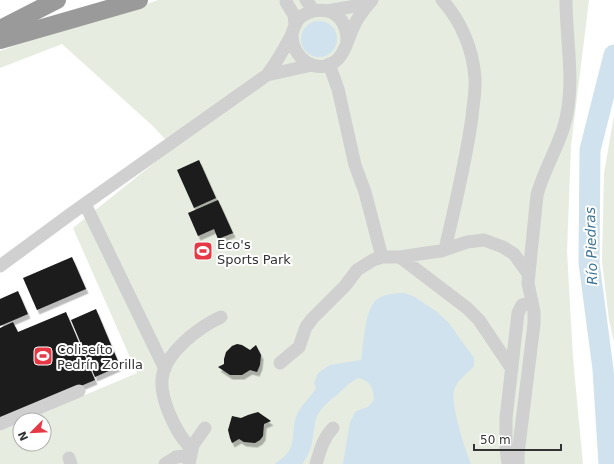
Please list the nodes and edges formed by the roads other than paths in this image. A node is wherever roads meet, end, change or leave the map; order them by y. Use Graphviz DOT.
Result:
graph roads {
  1 [pos="57,0"];
  2 [pos="139,0"];
  3 [pos="442,0"];
  4 [pos="566,0"];
  5 [pos="290,1"];
  6 [pos="372,1"];
  7 [pos="316,6"];
  8 [pos="296,25"];
  9 [pos="0,29"];
  10 [pos="0,40"];
  11 [pos="347,42"];
  12 [pos="329,64"];
  13 [pos="312,65"];
  14 [pos="267,76"];
  15 [pos="84,204"];
  16 [pos="445,249"];
  17 [pos="382,257"];
  18 [pos="400,257"];
  19 [pos="0,266"];
  20 [pos="529,275"];
  21 [pos="532,302"];
  22 [pos="221,317"];
  23 [pos="280,363"];
  24 [pos="165,368"];
  25 [pos="512,369"];
  26 [pos="79,391"];
  27 [pos="0,424"];
  28 [pos="205,428"];
  29 [pos="333,428"];
  30 [pos="190,459"];
  31 [pos="165,464"];
  32 [pos="316,464"];
  33 [pos="508,464"];
  34 [pos="518,464"];
  1 -- 9 [label="highway"];
  2 -- 10 [label="highway"];
  3 -- 16 [label="lane"];
  4 -- 20 [label="lane"];
  5 -- 8 [label="lane"];
  6 -- 7 [label="lane"];
  6 -- 11 [label="lane"];
  7 -- 8 [label="lane"];
  7 -- 11 [label="lane"];
  8 -- 13 [label="lane"];
  8 -- 14 [label="lane"];
  11 -- 12 [label="lane"];
  12 -- 13 [label="lane"];
  12 -- 17 [label="lane"];
  13 -- 14 [label="lane"];
  14 -- 15 [label="lane"];
  15 -- 19 [label="lane"];
  15 -- 24 [label="lane"];
  16 -- 18 [label="lane"];
  16 -- 20 [label="lane"];
  17 -- 18 [label="lane"];
  17 -- 23 [label="lane"];
  18 -- 25 [label="lane"];
  20 -- 21 [label="lane"];
  21 -- 25 [label="lane"];
  21 -- 34 [label="lane"];
  22 -- 24 [label="lane"];
  24 -- 30 [label="lane"];
  25 -- 33 [label="lane"];
  26 -- 27 [label="lane"];
  28 -- 30 [label="lane"];
  29 -- 32 [label="lane"];
  30 -- 31 [label="lane"];
}
